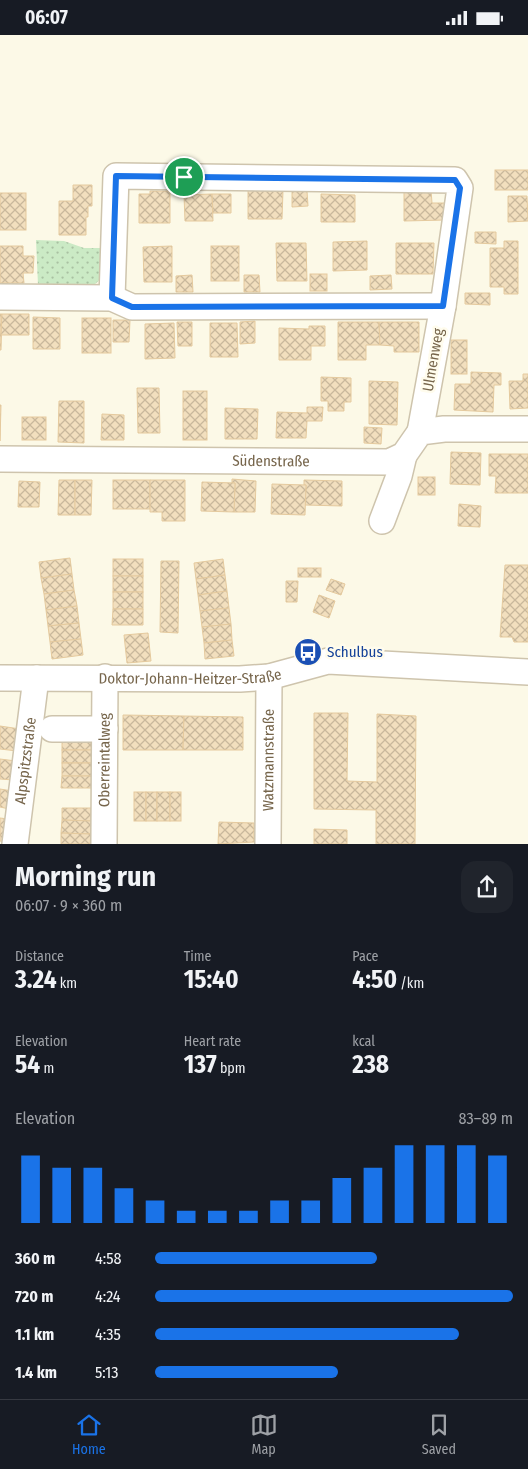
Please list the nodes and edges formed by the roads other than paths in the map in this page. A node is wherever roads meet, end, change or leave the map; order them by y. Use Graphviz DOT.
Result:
graph roads {
  1 [pos="0,297"];
  2 [pos="112,298"];
  3 [pos="443,306"];
  4 [pos="528,429"];
  5 [pos="420,432"];
  6 [pos="404,455"];
  7 [pos="0,459"];
  8 [pos="382,521"];
  9 [pos="528,672"];
  10 [pos="104,677"];
  11 [pos="269,677"];
  12 [pos="0,678"];
  13 [pos="36,678"];
  14 [pos="52,729"];
  15 [pos="105,729"];
  16 [pos="15,844"];
  17 [pos="104,844"];
  18 [pos="268,844"];
  1 -- 2 [label="street"];
  2 -- 3 [label="street"];
  2 -- 3 [label="street, Ulmenweg"];
  3 -- 5 [label="street, Ulmenweg"];
  4 -- 5 [label="street"];
  5 -- 6 [label="street"];
  6 -- 7 [label="street, Südenstraße"];
  6 -- 8 [label="street"];
  9 -- 11 [label="street, Doktor-Johann-Heitzer-Straße"];
  10 -- 11 [label="street, Doktor-Johann-Heitzer-Straße"];
  10 -- 13 [label="street, Doktor-Johann-Heitzer-Straße"];
  10 -- 15 [label="street, Oberreintalweg"];
  11 -- 18 [label="street, Watzmannstraße"];
  12 -- 13 [label="street, Doktor-Johann-Heitzer-Straße"];
  13 -- 16 [label="street, Alpspitzstraße"];
  14 -- 15 [label="street"];
  15 -- 17 [label="street, Oberreintalweg"];
}
